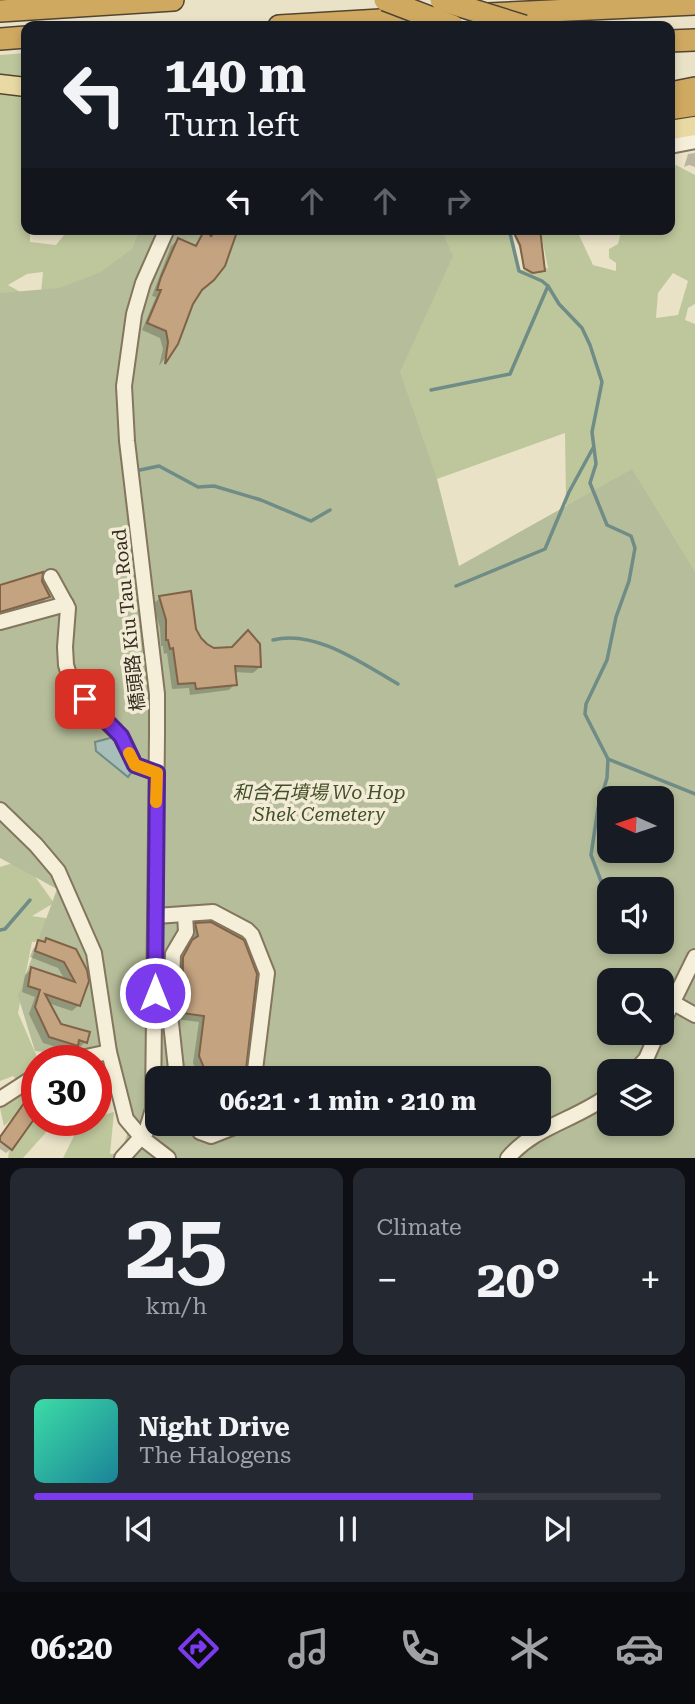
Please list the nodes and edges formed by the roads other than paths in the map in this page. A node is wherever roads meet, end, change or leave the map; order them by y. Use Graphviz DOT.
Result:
graph roads {
  1 [pos="173,0"];
  2 [pos="385,0"];
  3 [pos="441,0"];
  4 [pos="695,4"];
  5 [pos="0,11"];
  6 [pos="395,21"];
  7 [pos="440,21"];
  8 [pos="508,21"];
  9 [pos="21,37"];
  10 [pos="0,39"];
  11 [pos="695,40"];
  12 [pos="675,41"];
  13 [pos="0,85"];
  14 [pos="21,87"];
  15 [pos="695,88"];
  16 [pos="675,92"];
  17 [pos="695,104"];
  18 [pos="675,108"];
  19 [pos="695,125"];
  20 [pos="675,129"];
  21 [pos="695,141"];
  22 [pos="675,145"];
  23 [pos="164,235"];
  24 [pos="51,577"];
  25 [pos="66,604"];
  26 [pos="0,622"];
  27 [pos="157,773"];
  28 [pos="0,810"];
  29 [pos="185,914"];
  30 [pos="156,916"];
  31 [pos="695,957"];
  32 [pos="674,998"];
  33 [pos="674,1003"];
  34 [pos="695,1015"];
  35 [pos="108,1045"];
  36 [pos="112,1064"];
  37 [pos="176,1066"];
  38 [pos="255,1066"];
  39 [pos="21,1085"];
  40 [pos="0,1099"];
  41 [pos="597,1103"];
  42 [pos="142,1138"];
  43 [pos="122,1158"];
  44 [pos="168,1158"];
  45 [pos="508,1158"];
  1 -- 5 [label="highway"];
  2 -- 7 [label="highway, bridge"];
  3 -- 8 [label="highway, bridge"];
  4 -- 6 [label="highway"];
  9 -- 10 [label="highway"];
  11 -- 12 [label="highway"];
  13 -- 14 [label="main road"];
  15 -- 16 [label="highway"];
  17 -- 18 [label="highway"];
  19 -- 20 [label="main road"];
  21 -- 22 [label="street"];
  23 -- 27 [label="street, 橋頭路 Kiu Tau Road"];
  24 -- 25 [label="street"];
  25 -- 26 [label="street"];
  25 -- 27 [label="street"];
  27 -- 30 [label="street, 橋頭路 Kiu Tau Road"];
  28 -- 35 [label="street"];
  29 -- 30 [label="street"];
  29 -- 37 [label="street"];
  29 -- 38 [label="street"];
  30 -- 42 [label="street, 橋頭路 Kiu Tau Road"];
  31 -- 32 [label="street"];
  33 -- 34 [label="street"];
  36 -- 42 [label="street"];
  39 -- 40 [label="street"];
  41 -- 45 [label="street"];
  42 -- 43 [label="street"];
  42 -- 44 [label="street"];
}
